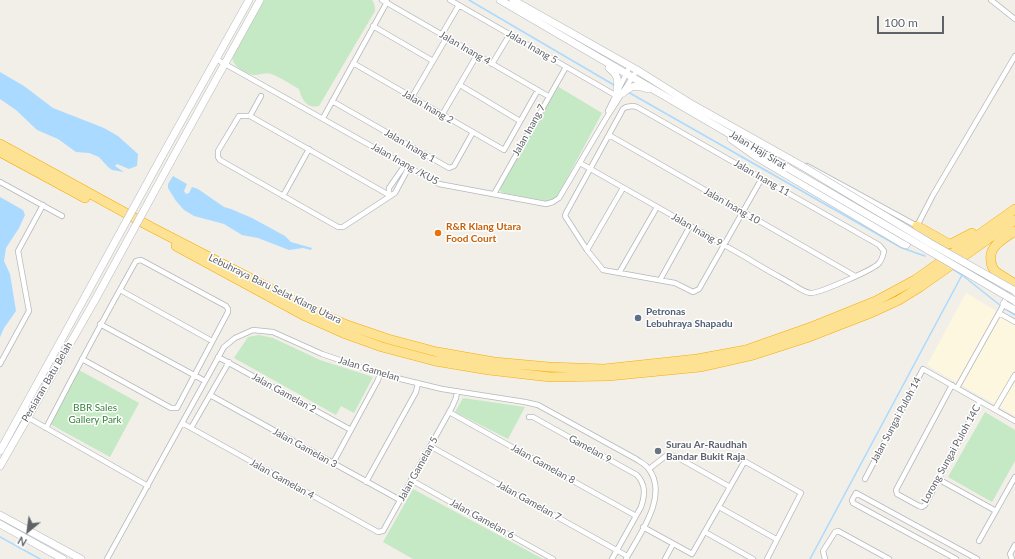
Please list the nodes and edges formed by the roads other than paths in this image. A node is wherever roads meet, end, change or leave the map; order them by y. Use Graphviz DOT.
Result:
graph roads {
  1 [pos="249,0"];
  2 [pos="260,0"];
  3 [pos="450,0"];
  4 [pos="500,0"];
  5 [pos="513,0"];
  6 [pos="991,0"];
  7 [pos="385,1"];
  8 [pos="458,5"];
  9 [pos="1015,19"];
  10 [pos="374,26"];
  11 [pos="510,34"];
  12 [pos="444,36"];
  13 [pos="568,39"];
  14 [pos="478,55"];
  15 [pos="1015,56"];
  16 [pos="216,59"];
  17 [pos="433,60"];
  18 [pos="353,63"];
  19 [pos="225,64"];
  20 [pos="492,64"];
  21 [pos="630,66"];
  22 [pos="566,67"];
  23 [pos="637,70"];
  24 [pos="629,75"];
  25 [pos="460,85"];
  26 [pos="628,87"];
  27 [pos="619,88"];
  28 [pos="538,90"];
  29 [pos="661,94"];
  30 [pos="261,96"];
  31 [pos="548,96"];
  32 [pos="412,97"];
  33 [pos="332,101"];
  34 [pos="692,111"];
  35 [pos="442,115"];
  36 [pos="250,116"];
  37 [pos="322,118"];
  38 [pos="605,120"];
  39 [pos="520,121"];
  40 [pos="473,132"];
  41 [pos="609,135"];
  42 [pos="0,144"];
  43 [pos="309,149"];
  44 [pos="0,152"];
  45 [pos="780,154"];
  46 [pos="580,163"];
  47 [pos="407,166"];
  48 [pos="590,169"];
  49 [pos="762,178"];
  50 [pos="0,182"];
  51 [pos="623,188"];
  52 [pos="494,194"];
  53 [pos="389,195"];
  54 [pos="283,196"];
  55 [pos="43,206"];
  56 [pos="657,207"];
  57 [pos="1015,209"];
  58 [pos="743,212"];
  59 [pos="62,216"];
  60 [pos="1009,220"];
  61 [pos="690,226"];
  62 [pos="916,226"];
  63 [pos="1015,231"];
  64 [pos="724,245"];
  65 [pos="587,250"];
  66 [pos="619,273"];
  67 [pos="855,276"];
  68 [pos="660,280"];
  69 [pos="1015,284"];
  70 [pos="120,290"];
  71 [pos="1015,291"];
  72 [pos="816,293"];
  73 [pos="1015,301"];
  74 [pos="1002,307"];
  75 [pos="1015,310"];
  76 [pos="1015,322"];
  77 [pos="100,324"];
  78 [pos="212,341"];
  79 [pos="218,357"];
  80 [pos="82,359"];
  81 [pos="229,362"];
  82 [pos="0,364"];
  83 [pos="380,374"];
  84 [pos="1015,375"];
  85 [pos="194,376"];
  86 [pos="205,381"];
  87 [pos="418,383"];
  88 [pos="952,385"];
  89 [pos="958,388"];
  90 [pos="457,391"];
  91 [pos="210,395"];
  92 [pos="28,400"];
  93 [pos="980,401"];
  94 [pos="995,409"];
  95 [pos="449,412"];
  96 [pos="27,417"];
  97 [pos="529,417"];
  98 [pos="1015,421"];
  99 [pos="182,423"];
  100 [pos="46,428"];
  101 [pos="192,428"];
  102 [pos="351,430"];
  103 [pos="430,446"];
  104 [pos="0,451"];
  105 [pos="333,463"];
  106 [pos="0,466"];
  107 [pos="649,469"];
  108 [pos="1015,477"];
  109 [pos="865,479"];
  110 [pos="938,479"];
  111 [pos="411,480"];
  112 [pos="366,482"];
  113 [pos="148,486"];
  114 [pos="730,487"];
  115 [pos="400,500"];
  116 [pos="719,507"];
  117 [pos="996,511"];
  118 [pos="2,515"];
  119 [pos="636,516"];
  120 [pos="1,525"];
  121 [pos="643,528"];
  122 [pos="383,531"];
  123 [pos="704,532"];
  124 [pos="776,539"];
  125 [pos="980,541"];
  126 [pos="673,544"];
  127 [pos="1015,545"];
  128 [pos="617,551"];
  129 [pos="627,558"];
  130 [pos="975,558"];
  131 [pos="63,559"];
  132 [pos="81,559"];
  133 [pos="107,559"];
  134 [pos="553,559"];
  135 [pos="612,559"];
  136 [pos="665,559"];
  137 [pos="753,559"];
  138 [pos="767,559"];
  139 [pos="825,559"];
  140 [pos="889,559"];
  141 [pos="956,559"];
  142 [pos="1012,559"];
  1 -- 16 [label="main road, Persiaran Batu Belah"];
  2 -- 19 [label="main road, Persiaran Batu Belah"];
  3 -- 8 [label="street, Jalan Inang 5"];
  4 -- 13 [label="main road, Jalan Haji Sirat"];
  5 -- 21 [label="main road, Jalan Haji Sirat"];
  6 -- 9 [label="street"];
  7 -- 10 [label="street"];
  7 -- 12 [label="street, Jalan Inang 4"];
  8 -- 11 [label="street, Jalan Inang 5"];
  8 -- 12 [label="street"];
  10 -- 17 [label="street"];
  10 -- 18 [label="street"];
  11 -- 20 [label="street"];
  11 -- 22 [label="street, Jalan Inang 5"];
  12 -- 14 [label="street, Jalan Inang 4"];
  12 -- 17 [label="street"];
  13 -- 24 [label="main road, Jalan Haji Sirat"];
  13 -- 27 [label="main road"];
  14 -- 20 [label="street, Jalan Inang 4"];
  14 -- 25 [label="street"];
  15 -- 62 [label="street"];
  16 -- 19 [label="street, Jalan Inang /KU5"];
  16 -- 92 [label="main road, Persiaran Batu Belah, bridge"];
  17 -- 32 [label="street"];
  18 -- 32 [label="street, Jalan Inang 2"];
  18 -- 33 [label="street"];
  19 -- 37 [label="street, Jalan Inang /KU5"];
  19 -- 96 [label="main road, Persiaran Batu Belah, bridge"];
  20 -- 28 [label="street, Jalan Inang 4"];
  21 -- 23 [label="main road, Jalan Haji Sirat"];
  21 -- 24 [label="street"];
  22 -- 27 [label="street, Jalan Inang 5"];
  22 -- 31 [label="street, Jalan Inang 7"];
  23 -- 24 [label="street"];
  23 -- 45 [label="main road, Jalan Haji Sirat"];
  24 -- 26 [label="street"];
  24 -- 27 [label="street, Jalan Inang /KU5"];
  24 -- 29 [label="main road, Jalan Haji Sirat"];
  25 -- 35 [label="street"];
  25 -- 39 [label="street"];
  26 -- 27 [label="main road"];
  26 -- 29 [label="main road"];
  27 -- 38 [label="street, Jalan Inang /KU5"];
  27 -- 38 [label="street, Jalan Inang /KU5"];
  28 -- 31 [label="street, Jalan Inang 4"];
  28 -- 39 [label="street"];
  29 -- 34 [label="main road, Jalan Haji Sirat"];
  30 -- 36 [label="street"];
  31 -- 52 [label="street, Jalan Inang 7"];
  32 -- 35 [label="street, Jalan Inang 2"];
  33 -- 37 [label="street"];
  33 -- 40 [label="street, Jalan Inang 1"];
  34 -- 62 [label="main road"];
  34 -- 73 [label="main road, Jalan Haji Sirat, bridge"];
  35 -- 40 [label="street, Jalan Inang 2"];
  36 -- 43 [label="street"];
  36 -- 54 [label="street"];
  37 -- 47 [label="street, Jalan Inang /KU5"];
  38 -- 46 [label="street, Jalan Inang /KU5"];
  39 -- 40 [label="street, Jalan Inang 2"];
  41 -- 48 [label="street, Jalan Inang 11"];
  41 -- 49 [label="street, Jalan Inang 11"];
  41 -- 58 [label="street, Jalan Inang 10"];
  42 -- 60 [label="highway, Lebuhraya Baru Selat Klang Utara"];
  43 -- 53 [label="street"];
  43 -- 54 [label="street"];
  44 -- 60 [label="highway, Lebuhraya Baru Selat Klang Utara"];
  45 -- 62 [label="street"];
  45 -- 71 [label="main road, Jalan Haji Sirat, bridge"];
  46 -- 48 [label="street, Jalan Inang 9"];
  46 -- 52 [label="street, Jalan Inang /KU5"];
  47 -- 52 [label="street, Jalan Inang /KU5"];
  47 -- 53 [label="street"];
  48 -- 51 [label="street, Jalan Inang 9"];
  48 -- 65 [label="street, Jalan Inang 11"];
  49 -- 58 [label="street"];
  49 -- 67 [label="street, Jalan Inang 11"];
  50 -- 55 [label="street"];
  51 -- 56 [label="street, Jalan Inang 9"];
  51 -- 65 [label="street"];
  53 -- 54 [label="street"];
  55 -- 59 [label="street"];
  55 -- 82 [label="street"];
  56 -- 61 [label="street, Jalan Inang 9"];
  56 -- 66 [label="street"];
  57 -- 60 [label="highway"];
  58 -- 64 [label="street"];
  58 -- 67 [label="street, Jalan Inang 10"];
  60 -- 62 [label="highway"];
  61 -- 64 [label="street, Jalan Inang 9"];
  61 -- 68 [label="street"];
  63 -- 69 [label="highway"];
  64 -- 68 [label="street"];
  64 -- 72 [label="street, Jalan Inang 9"];
  65 -- 66 [label="street"];
  66 -- 68 [label="street"];
  67 -- 72 [label="street, Jalan Inang 11"];
  69 -- 74 [label="street"];
  70 -- 77 [label="street"];
  70 -- 78 [label="street"];
  70 -- 78 [label="street"];
  74 -- 75 [label="main road"];
  74 -- 76 [label="street"];
  74 -- 89 [label="street"];
  77 -- 80 [label="street"];
  77 -- 85 [label="street"];
  78 -- 85 [label="street"];
  79 -- 81 [label="street, Jalan Gamelan 2"];
  79 -- 83 [label="street, Jalan Gamelan"];
  79 -- 86 [label="street, Jalan Gamelan"];
  80 -- 85 [label="street"];
  80 -- 100 [label="street"];
  81 -- 91 [label="street"];
  81 -- 102 [label="street, Jalan Gamelan 2"];
  83 -- 87 [label="street, Jalan Gamelan"];
  83 -- 102 [label="street"];
  84 -- 94 [label="street"];
  85 -- 86 [label="street"];
  86 -- 99 [label="street, Jalan Gamelan"];
  87 -- 90 [label="street, Jalan Gamelan"];
  87 -- 112 [label="street"];
  88 -- 89 [label="street, Jalan Sungai Puloh 14"];
  88 -- 109 [label="street, Jalan Sungai Puloh 14"];
  88 -- 110 [label="street, Lorong Sungai Puloh 14C"];
  89 -- 93 [label="street, Jalan Sungai Puloh 14"];
  90 -- 95 [label="street, Jalan Gamelan 5"];
  90 -- 107 [label="street, Jalan Gamelan"];
  91 -- 101 [label="street"];
  91 -- 105 [label="street, Jalan Gamelan 3"];
  92 -- 96 [label="street"];
  92 -- 104 [label="main road, Persiaran Batu Belah"];
  93 -- 94 [label="street, Jalan Sungai Puloh 14"];
  93 -- 110 [label="street, Lorong Sungai Puloh 14C"];
  94 -- 98 [label="street, Jalan Sungai Puloh 14"];
  95 -- 103 [label="street, Jalan Gamelan 5"];
  95 -- 119 [label="street, Jalan Gamelan 8"];
  96 -- 100 [label="street"];
  96 -- 106 [label="main road, Persiaran Batu Belah"];
  97 -- 119 [label="street, Gamelan 9"];
  99 -- 101 [label="street, Jalan Gamelan 4"];
  99 -- 113 [label="street, Jalan Gamelan"];
  100 -- 113 [label="street"];
  101 -- 122 [label="street, Jalan Gamelan 4"];
  102 -- 105 [label="street"];
  103 -- 111 [label="street, Jalan Gamelan 5"];
  103 -- 128 [label="street, Jalan Gamelan 7"];
  105 -- 112 [label="street, Jalan Gamelan 3"];
  107 -- 114 [label="street"];
  107 -- 121 [label="street"];
  108 -- 117 [label="street"];
  110 -- 117 [label="street"];
  111 -- 115 [label="street, Jalan Gamelan 5"];
  111 -- 134 [label="street, Jalan Gamelan 6"];
  112 -- 115 [label="street, Jalan Gamelan 3"];
  113 -- 133 [label="street, Jalan Gamelan"];
  114 -- 116 [label="street"];
  114 -- 124 [label="street"];
  115 -- 122 [label="street, Jalan Gamelan 5"];
  116 -- 123 [label="street"];
  116 -- 124 [label="street"];
  117 -- 125 [label="street"];
  118 -- 132 [label="main road"];
  119 -- 128 [label="street"];
  120 -- 131 [label="main road"];
  121 -- 126 [label="street"];
  121 -- 129 [label="street"];
  123 -- 126 [label="street"];
  123 -- 137 [label="street"];
  124 -- 138 [label="street"];
  126 -- 136 [label="street"];
  127 -- 142 [label="street"];
  128 -- 129 [label="street, Jalan Gamelan 7"];
  128 -- 135 [label="street"];
  130 -- 141 [label="street"];
  139 -- 140 [label="street"];
}
